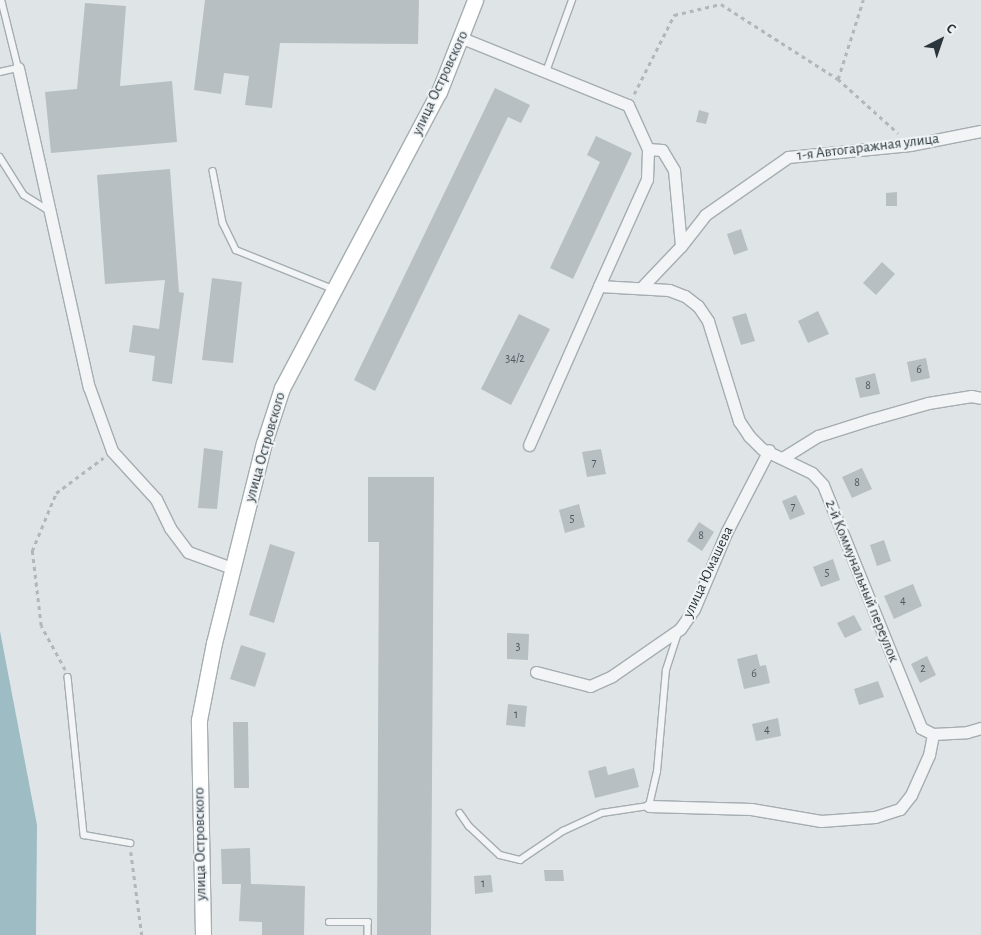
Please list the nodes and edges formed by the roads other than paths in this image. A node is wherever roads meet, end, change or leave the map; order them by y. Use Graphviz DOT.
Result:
graph roads {
  1 [pos="1,0"];
  2 [pos="475,0"];
  3 [pos="572,0"];
  4 [pos="462,38"];
  5 [pos="18,68"];
  6 [pos="0,72"];
  7 [pos="546,72"];
  8 [pos="981,131"];
  9 [pos="648,149"];
  10 [pos="0,157"];
  11 [pos="213,171"];
  12 [pos="51,212"];
  13 [pos="681,246"];
  14 [pos="599,286"];
  15 [pos="641,288"];
  16 [pos="336,290"];
  17 [pos="981,398"];
  18 [pos="529,445"];
  19 [pos="777,454"];
  20 [pos="232,568"];
  21 [pos="680,630"];
  22 [pos="536,672"];
  23 [pos="68,677"];
  24 [pos="981,728"];
  25 [pos="933,734"];
  26 [pos="649,806"];
  27 [pos="460,813"];
  28 [pos="130,843"];
  29 [pos="329,922"];
  30 [pos="203,935"];
  31 [pos="368,935"];
  1 -- 5 [label="lane"];
  2 -- 4 [label="main road, улица Островского"];
  3 -- 7 [label="lane"];
  4 -- 7 [label="street"];
  4 -- 16 [label="main road, улица Островского"];
  5 -- 6 [label="lane"];
  5 -- 12 [label="street"];
  7 -- 9 [label="street"];
  8 -- 13 [label="street, 1-я Автогаражная улица"];
  9 -- 13 [label="street"];
  9 -- 14 [label="street"];
  10 -- 12 [label="lane"];
  11 -- 16 [label="lane"];
  12 -- 20 [label="street"];
  13 -- 15 [label="street, 1-я Автогаражная улица"];
  14 -- 15 [label="street, 2-й Коммунальный переулок"];
  14 -- 18 [label="street"];
  15 -- 19 [label="street, 2-й Коммунальный переулок"];
  16 -- 20 [label="main road, улица Островского"];
  17 -- 19 [label="street"];
  19 -- 21 [label="street, улица Юмашева"];
  19 -- 25 [label="street, 2-й Коммунальный переулок"];
  20 -- 30 [label="main road, улица Островского"];
  21 -- 22 [label="street, улица Юмашева"];
  21 -- 26 [label="lane"];
  23 -- 28 [label="lane"];
  24 -- 25 [label="street"];
  25 -- 26 [label="street"];
  26 -- 27 [label="lane"];
  29 -- 31 [label="lane"];
}
